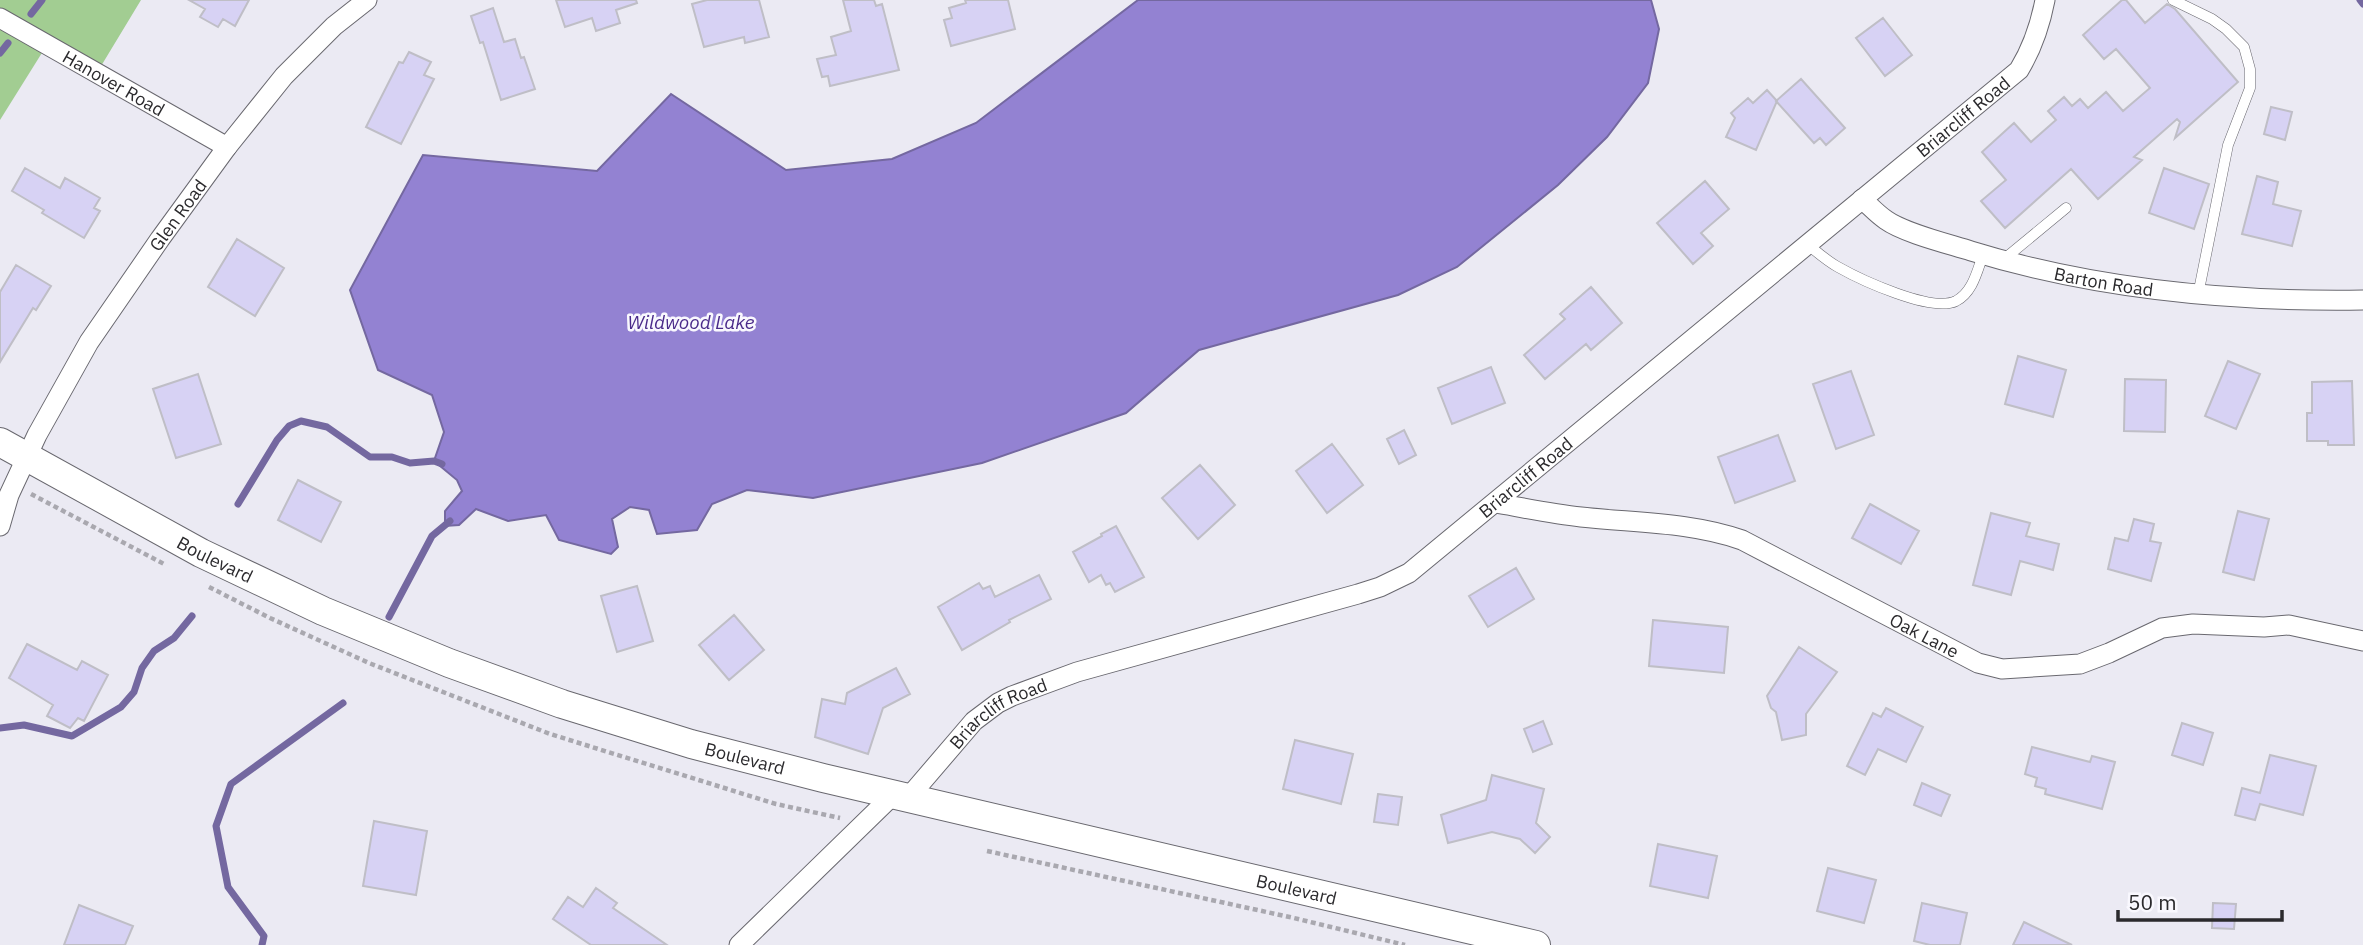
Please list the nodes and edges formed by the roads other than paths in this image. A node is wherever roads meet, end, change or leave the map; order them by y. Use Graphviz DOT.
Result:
graph roads {
  1 [pos="367,0"];
  2 [pos="2045,0"];
  3 [pos="2173,0"];
  4 [pos="0,18"];
  5 [pos="228,147"];
  6 [pos="1862,199"];
  7 [pos="2066,208"];
  8 [pos="1807,244"];
  9 [pos="1983,255"];
  10 [pos="2003,261"];
  11 [pos="2198,295"];
  12 [pos="2363,300"];
  13 [pos="0,442"];
  14 [pos="28,457"];
  15 [pos="1496,503"];
  16 [pos="0,526"];
  17 [pos="2363,641"];
  18 [pos="900,796"];
  19 [pos="739,945"];
  20 [pos="1536,945"];
  1 -- 5 [label="street, Glen Road"];
  2 -- 6 [label="street, Briarcliff Road"];
  3 -- 11 [label="lane"];
  4 -- 5 [label="street, Hanover Road"];
  5 -- 14 [label="street, Glen Road"];
  6 -- 8 [label="street, Briarcliff Road"];
  6 -- 9 [label="street, Barton Road"];
  7 -- 10 [label="lane"];
  8 -- 9 [label="lane"];
  8 -- 15 [label="street, Briarcliff Road"];
  9 -- 10 [label="street, Barton Road"];
  10 -- 11 [label="street, Barton Road"];
  11 -- 12 [label="street, Barton Road"];
  13 -- 14 [label="main road, Boulevard"];
  14 -- 16 [label="street, Glen Road"];
  14 -- 18 [label="main road, Boulevard"];
  15 -- 17 [label="street, Oak Lane"];
  15 -- 18 [label="street, Briarcliff Road"];
  18 -- 19 [label="street, Briarcliff Road"];
  18 -- 20 [label="main road, Boulevard"];
}
